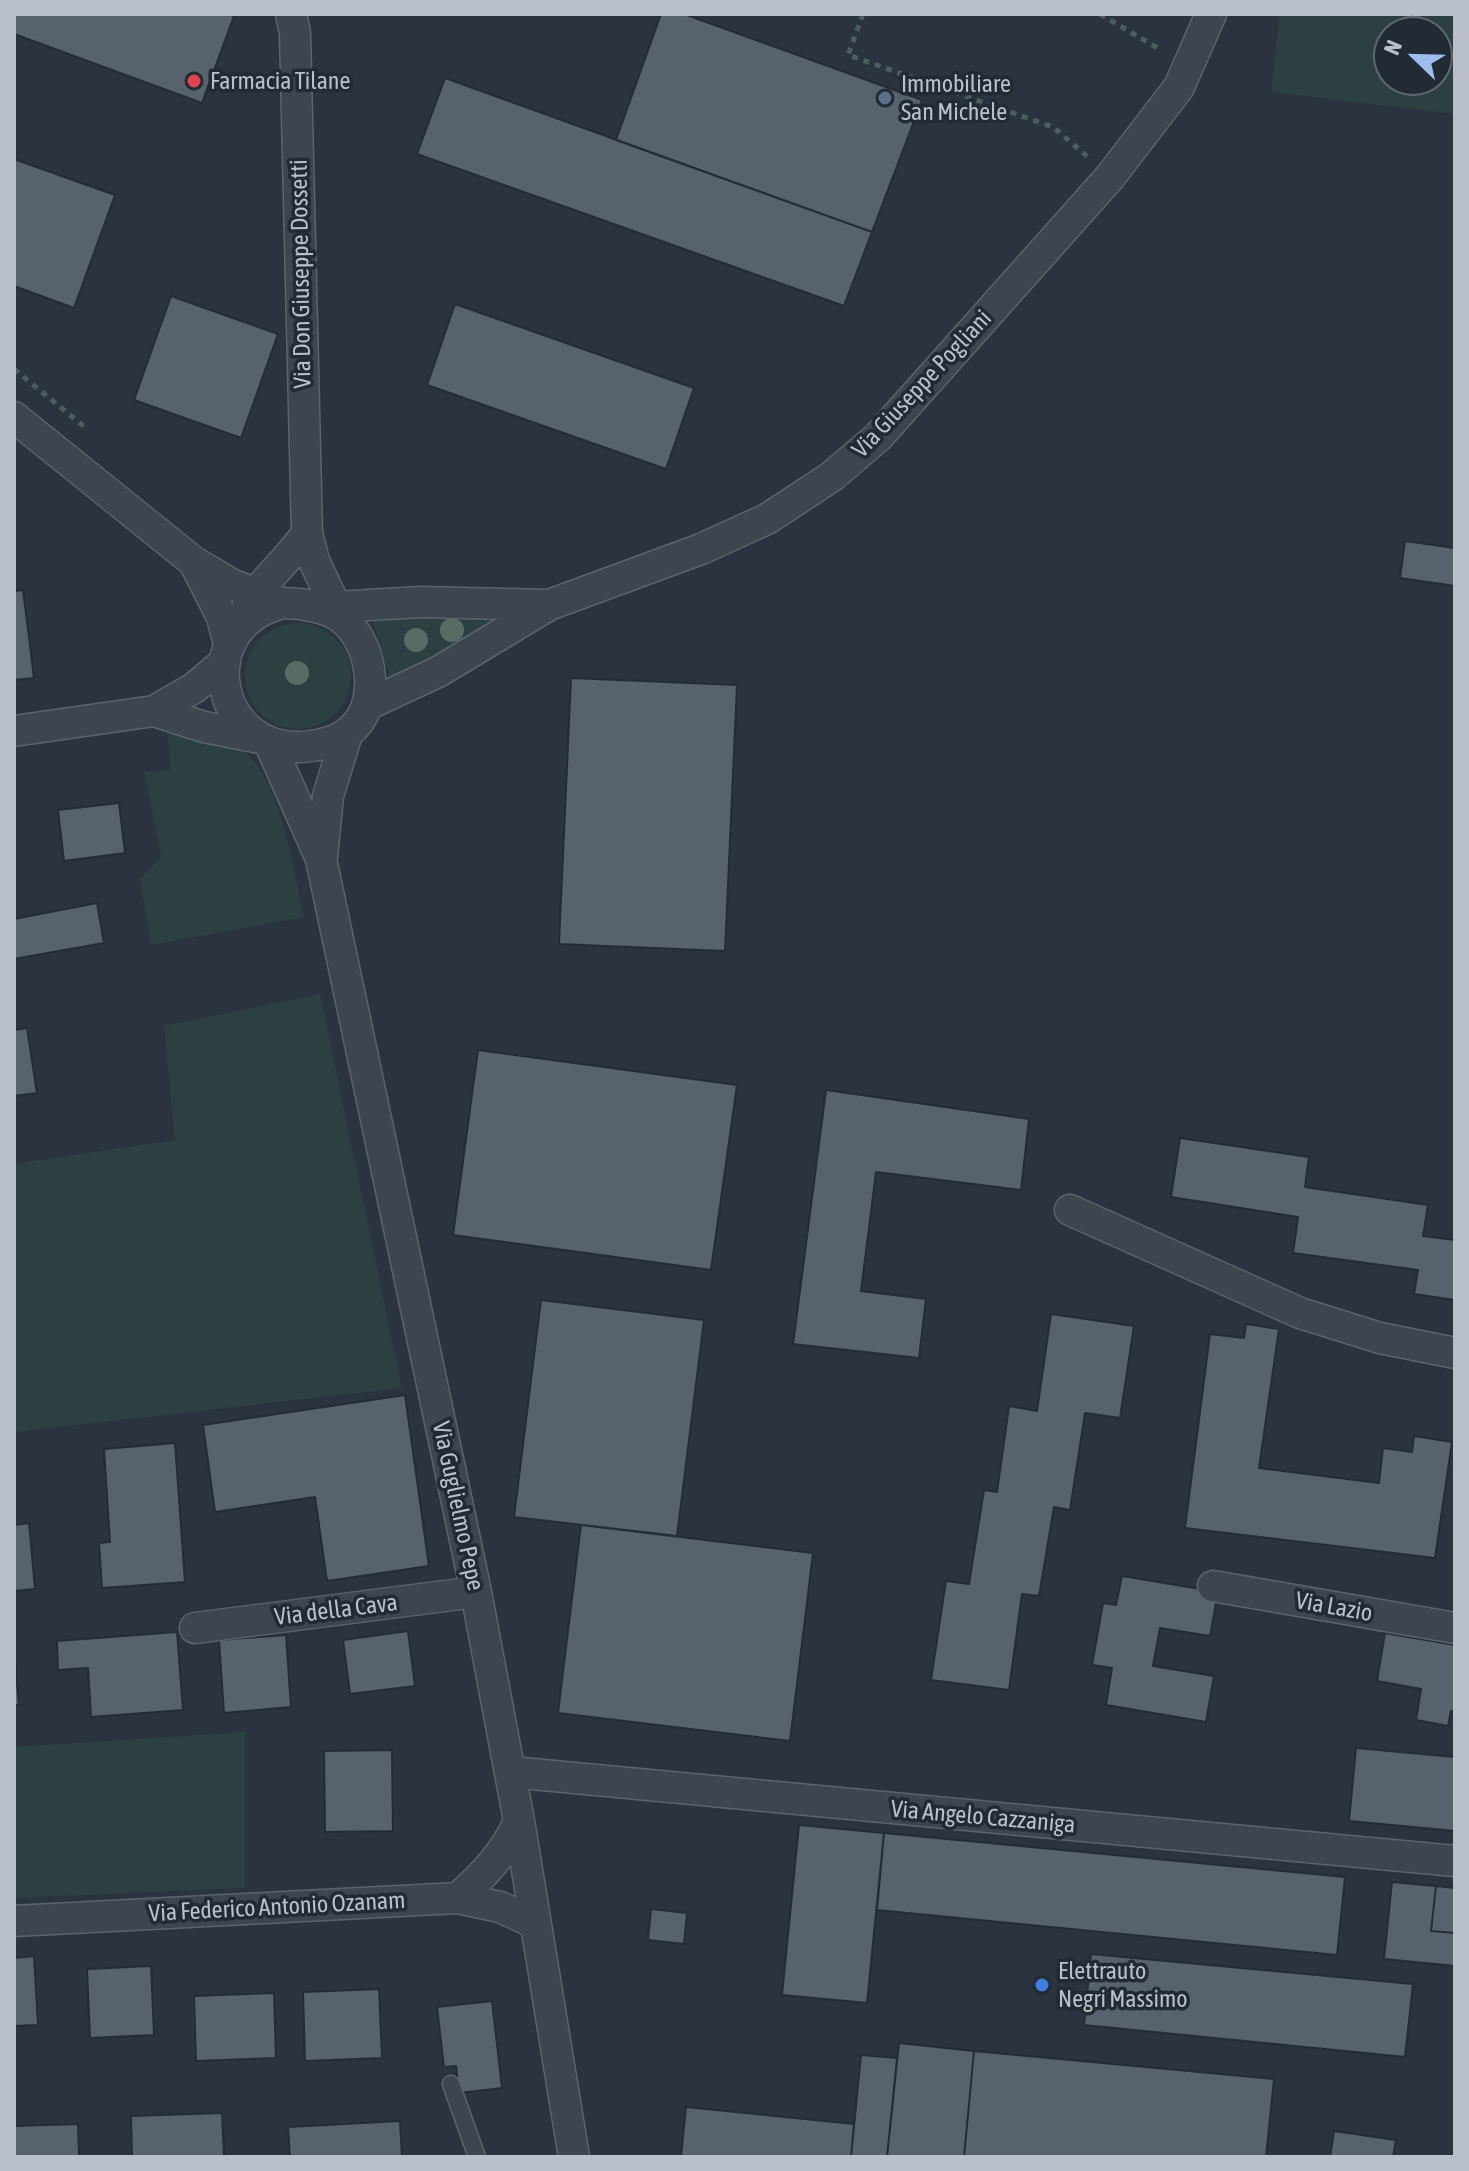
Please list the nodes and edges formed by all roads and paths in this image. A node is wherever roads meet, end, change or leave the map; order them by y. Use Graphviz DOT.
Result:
graph roads {
  1 [pos="291,14"];
  2 [pos="863,14"];
  3 [pos="1100,14"];
  4 [pos="1211,14"];
  5 [pos="1184,77"];
  6 [pos="1110,177"];
  7 [pos="14,417"];
  8 [pos="307,533"];
  9 [pos="194,562"];
  10 [pos="258,591"];
  11 [pos="335,604"];
  12 [pos="549,605"];
  13 [pos="231,645"];
  14 [pos="367,705"];
  15 [pos="154,711"];
  16 [pos="14,731"];
  17 [pos="347,734"];
  18 [pos="264,740"];
  19 [pos="321,859"];
  20 [pos="1070,1210"];
  21 [pos="1455,1353"];
  22 [pos="1213,1586"];
  23 [pos="476,1592"];
  24 [pos="195,1628"];
  25 [pos="1455,1628"];
  26 [pos="511,1772"];
  27 [pos="519,1821"];
  28 [pos="1455,1861"];
  29 [pos="458,1898"];
  30 [pos="14,1921"];
  31 [pos="535,1923"];
  32 [pos="451,2084"];
  33 [pos="477,2157"];
  34 [pos="574,2157"];
  1 -- 8 [label="street, Via Don Giuseppe Dossetti"];
  2 -- 6 [label="path"];
  3 -- 5 [label="path"];
  4 -- 5 [label="street, Via Giuseppe Pogliani"];
  5 -- 6 [label="street, Via Giuseppe Pogliani"];
  6 -- 12 [label="street, Via Giuseppe Pogliani"];
  7 -- 9 [label="street"];
  8 -- 10 [label="street"];
  8 -- 11 [label="street, Via Don Giuseppe Dossetti"];
  9 -- 10 [label="street"];
  9 -- 13 [label="street"];
  10 -- 11 [label="street"];
  10 -- 13 [label="street"];
  11 -- 12 [label="street, Via Giuseppe Pogliani"];
  11 -- 14 [label="street"];
  12 -- 14 [label="street, Via Giuseppe Pogliani"];
  13 -- 15 [label="street"];
  13 -- 18 [label="street"];
  14 -- 17 [label="street"];
  15 -- 16 [label="street"];
  15 -- 18 [label="street"];
  17 -- 18 [label="street"];
  17 -- 19 [label="street, Via Guglielmo Pepe"];
  18 -- 19 [label="street, Via Guglielmo Pepe"];
  19 -- 23 [label="street, Via Guglielmo Pepe"];
  20 -- 21 [label="street"];
  22 -- 25 [label="street, Via Lazio"];
  23 -- 24 [label="street, Via della Cava"];
  23 -- 26 [label="street, Via Guglielmo Pepe"];
  26 -- 27 [label="street, Via Guglielmo Pepe"];
  26 -- 28 [label="street, Via Angelo Cazzaniga"];
  27 -- 29 [label="street"];
  27 -- 31 [label="street, Via Guglielmo Pepe"];
  29 -- 30 [label="street, Via Federico Antonio Ozanam"];
  29 -- 31 [label="street, Via Federico Antonio Ozanam"];
  31 -- 34 [label="street, Via Guglielmo Pepe"];
  32 -- 33 [label="lane"];
}
